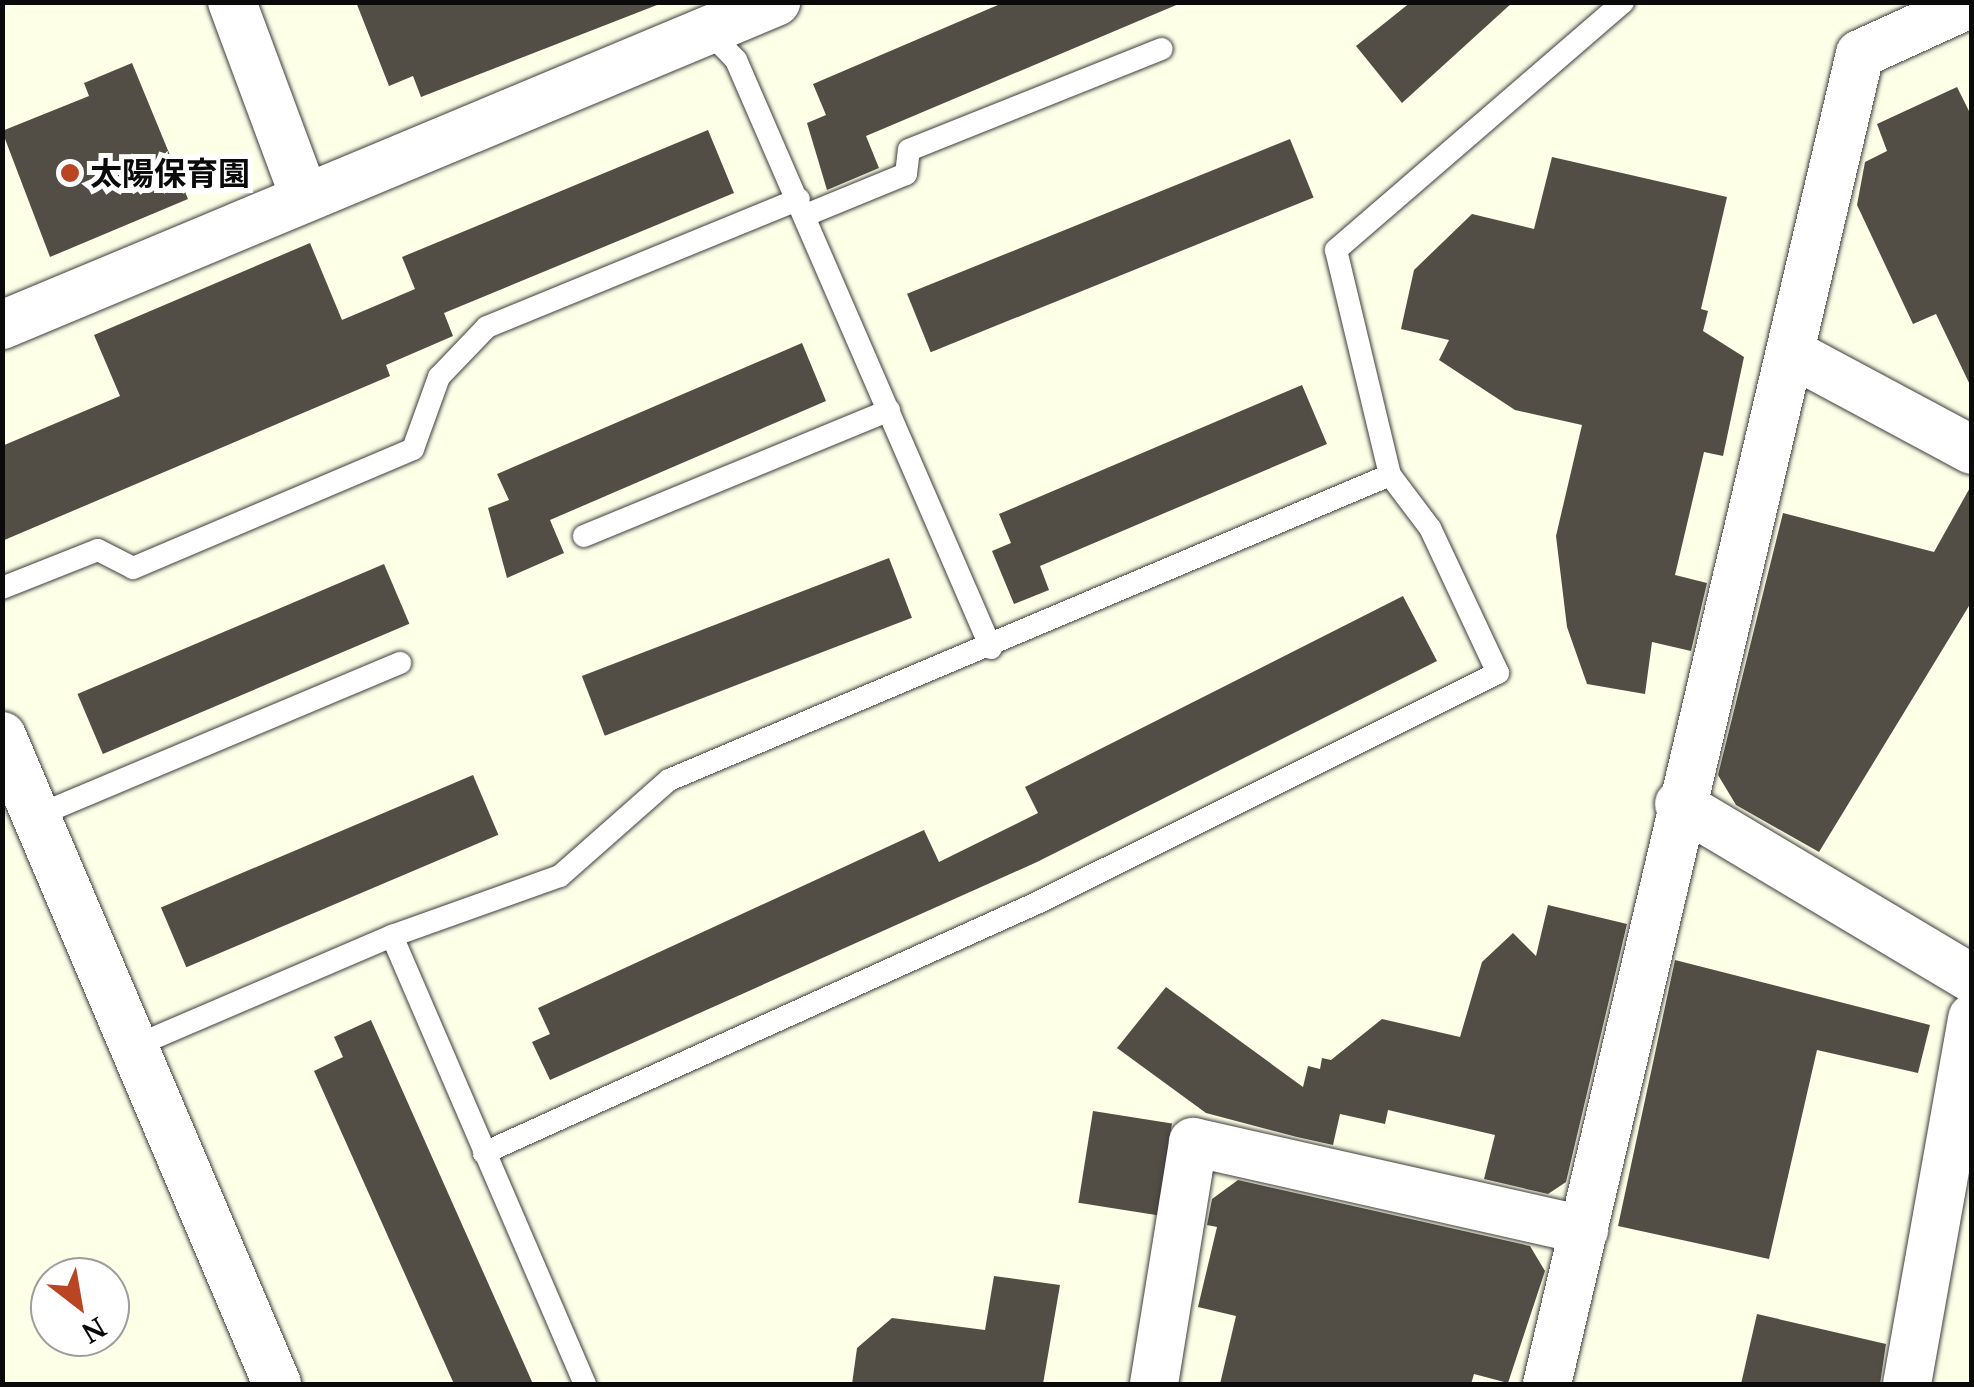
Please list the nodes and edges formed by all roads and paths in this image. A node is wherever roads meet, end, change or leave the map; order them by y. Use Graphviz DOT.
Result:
graph roads {
  1 [pos="232,2"];
  2 [pos="776,2"];
  3 [pos="1623,2"];
  4 [pos="1972,3"];
  5 [pos="695,17"];
  6 [pos="1162,49"];
  7 [pos="304,196"];
  8 [pos="802,207"];
  9 [pos="2,325"];
  10 [pos="1793,354"];
  11 [pos="889,410"];
  12 [pos="1972,450"];
  13 [pos="1390,475"];
  14 [pos="584,536"];
  15 [pos="2,588"];
  16 [pos="992,648"];
  17 [pos="400,663"];
  18 [pos="2,736"];
  19 [pos="1679,804"];
  20 [pos="36,816"];
  21 [pos="392,936"];
  22 [pos="1972,979"];
  23 [pos="1972,1018"];
  24 [pos="135,1046"];
  25 [pos="484,1153"];
  26 [pos="1584,1230"];
  27 [pos="267,1381"];
  28 [pos="585,1384"];
  29 [pos="1154,1384"];
  30 [pos="1548,1384"];
  31 [pos="1907,1384"];
  1 -- 7 [label="street"];
  2 -- 5 [label="street"];
  3 -- 13 [label="lane"];
  4 -- 10 [label="street"];
  5 -- 7 [label="street"];
  5 -- 8 [label="lane"];
  6 -- 8 [label="lane"];
  7 -- 9 [label="street"];
  8 -- 11 [label="lane"];
  8 -- 15 [label="lane"];
  10 -- 12 [label="street"];
  10 -- 19 [label="street"];
  11 -- 14 [label="lane"];
  11 -- 16 [label="lane"];
  13 -- 16 [label="lane"];
  13 -- 25 [label="lane"];
  16 -- 21 [label="lane"];
  17 -- 20 [label="lane"];
  18 -- 20 [label="street"];
  19 -- 22 [label="street"];
  19 -- 26 [label="street"];
  20 -- 24 [label="street"];
  21 -- 24 [label="lane"];
  21 -- 25 [label="lane"];
  23 -- 31 [label="street"];
  24 -- 27 [label="street"];
  25 -- 28 [label="lane"];
  26 -- 29 [label="street"];
  26 -- 30 [label="street"];
}
